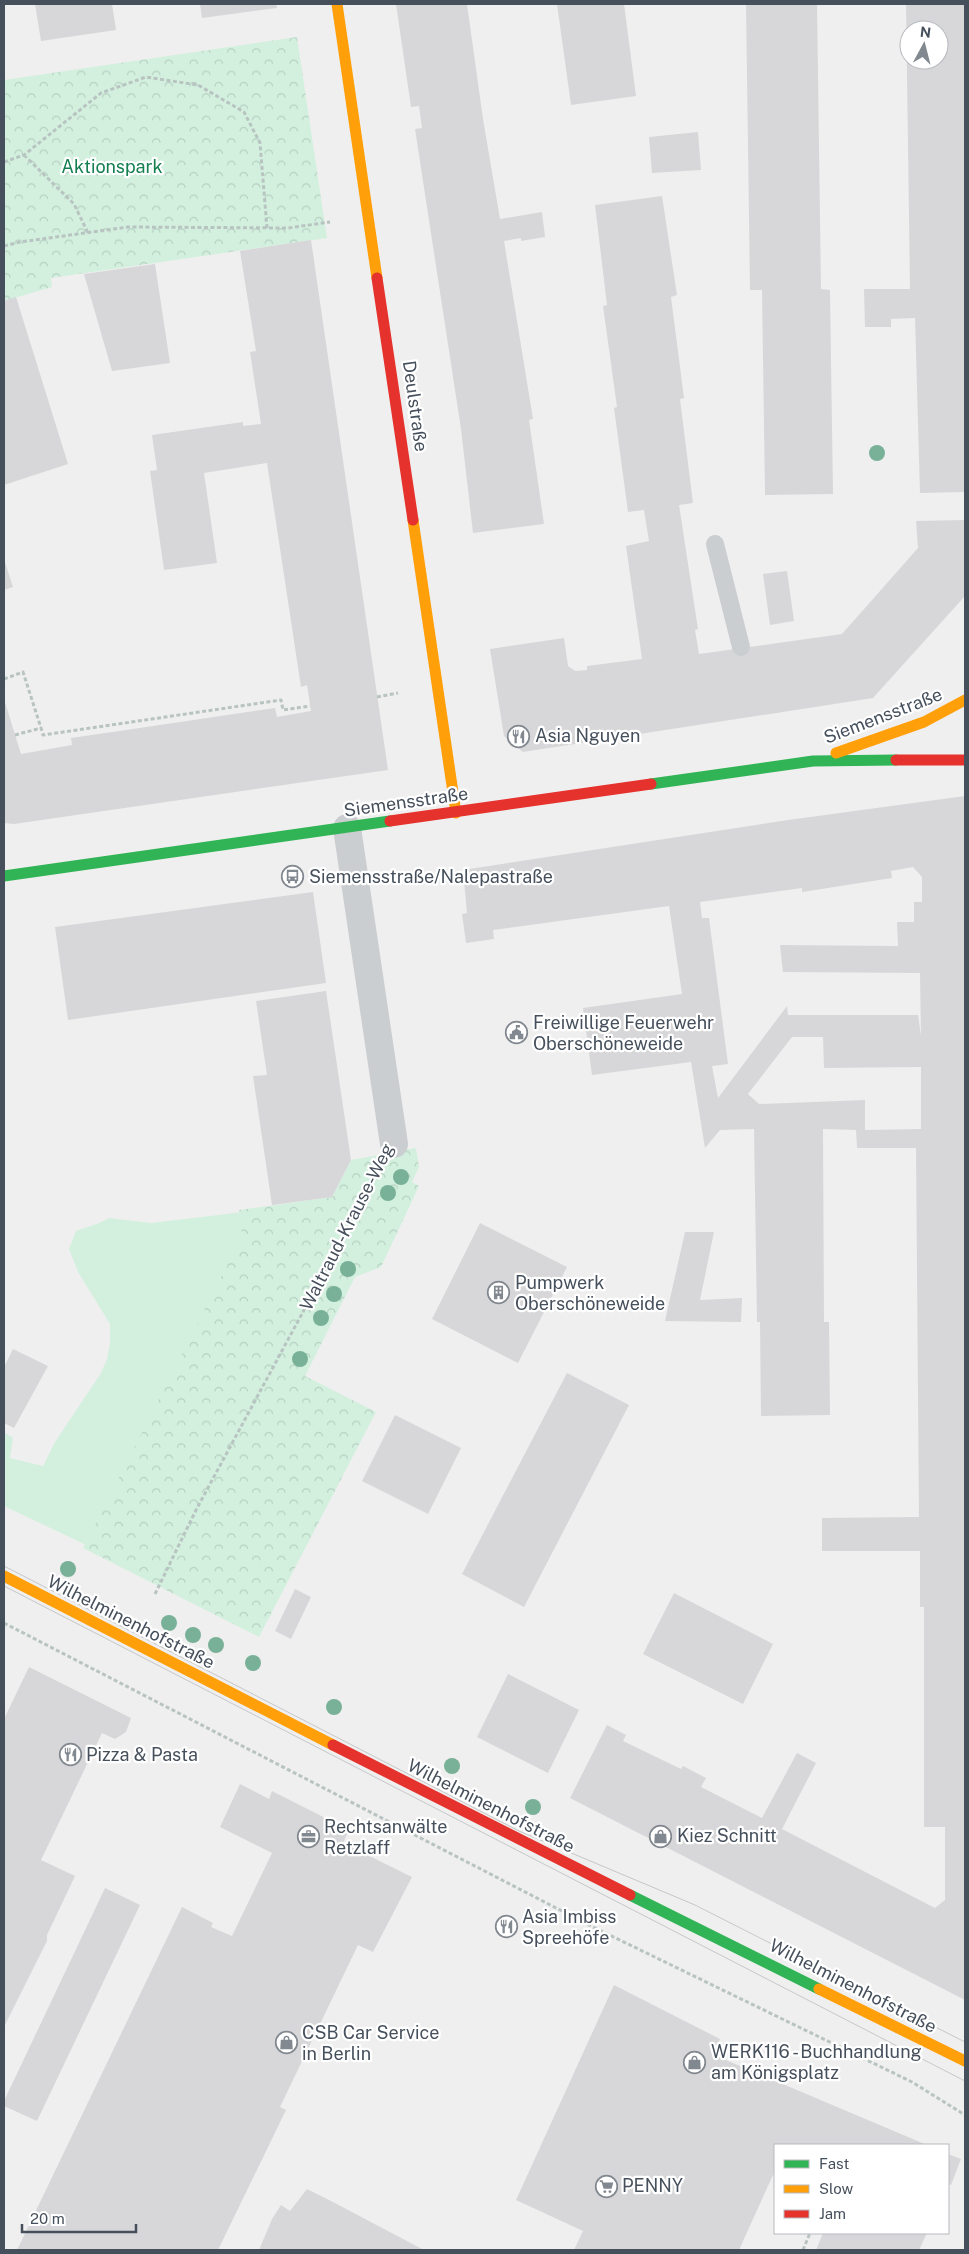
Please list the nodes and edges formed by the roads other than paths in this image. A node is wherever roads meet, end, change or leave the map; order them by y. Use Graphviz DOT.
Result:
graph roads {
  1 [pos="338,4"];
  2 [pos="715,544"];
  3 [pos="741,647"];
  4 [pos="965,700"];
  5 [pos="965,760"];
  6 [pos="813,761"];
  7 [pos="456,813"];
  8 [pos="347,828"];
  9 [pos="4,876"];
  10 [pos="394,1144"];
  11 [pos="4,1576"];
  12 [pos="965,2061"];
  1 -- 7 [label="street, Deulstraße"];
  2 -- 3 [label="lane"];
  4 -- 6 [label="street, Siemensstraße"];
  5 -- 6 [label="street, Siemensstraße"];
  6 -- 7 [label="street, Siemensstraße"];
  7 -- 8 [label="street, Siemensstraße"];
  8 -- 9 [label="street, Siemensstraße"];
  8 -- 10 [label="street, Waltraud-Krause-Weg"];
  11 -- 12 [label="street, Wilhelminenhofstraße"];
}
